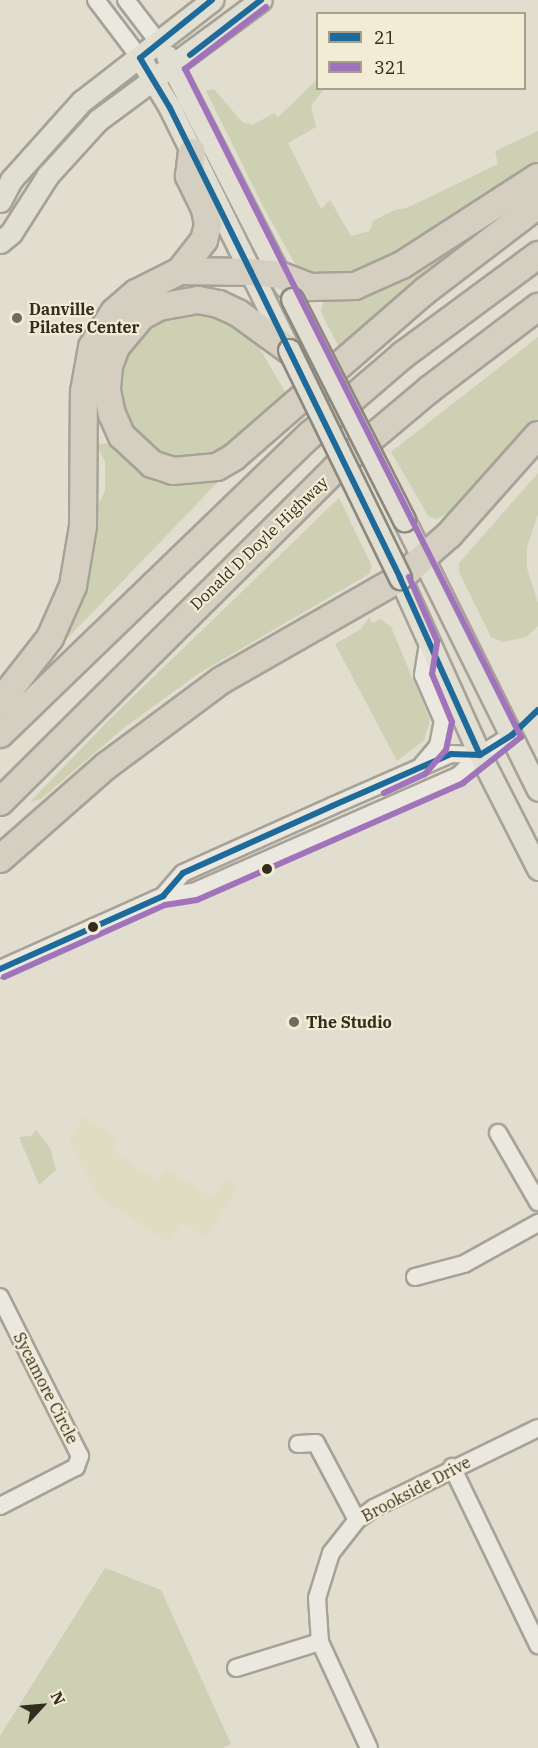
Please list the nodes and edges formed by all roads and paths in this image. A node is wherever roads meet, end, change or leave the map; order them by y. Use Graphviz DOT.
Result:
graph roads {
  1 [pos="96,0"];
  2 [pos="126,0"];
  3 [pos="212,0"];
  4 [pos="261,0"];
  5 [pos="159,43"];
  6 [pos="140,58"];
  7 [pos="174,66"];
  8 [pos="154,80"];
  9 [pos="192,152"];
  10 [pos="538,177"];
  11 [pos="0,201"];
  12 [pos="538,205"];
  13 [pos="0,242"];
  14 [pos="538,255"];
  15 [pos="180,271"];
  16 [pos="251,272"];
  17 [pos="279,275"];
  18 [pos="538,306"];
  19 [pos="289,350"];
  20 [pos="538,435"];
  21 [pos="422,557"];
  22 [pos="400,578"];
  23 [pos="428,644"];
  24 [pos="0,702"];
  25 [pos="0,734"];
  26 [pos="512,735"];
  27 [pos="480,755"];
  28 [pos="419,768"];
  29 [pos="538,790"];
  30 [pos="0,802"];
  31 [pos="0,859"];
  32 [pos="538,869"];
  33 [pos="163,896"];
  34 [pos="0,969"];
  35 [pos="498,1133"];
  36 [pos="538,1202"];
  37 [pos="538,1223"];
  38 [pos="415,1277"];
  39 [pos="0,1297"];
  40 [pos="538,1428"];
  41 [pos="298,1444"];
  42 [pos="452,1467"];
  43 [pos="0,1506"];
  44 [pos="357,1520"];
  45 [pos="320,1642"];
  46 [pos="538,1645"];
  47 [pos="236,1668"];
  48 [pos="369,1748"];
  1 -- 6 [label="street"];
  2 -- 5 [label="street"];
  3 -- 5 [label="main road"];
  4 -- 7 [label="main road"];
  5 -- 6 [label="main road"];
  5 -- 7 [label="main road"];
  6 -- 8 [label="main road"];
  6 -- 11 [label="main road"];
  7 -- 8 [label="main road"];
  7 -- 17 [label="main road"];
  8 -- 9 [label="main road"];
  8 -- 13 [label="main road"];
  9 -- 15 [label="highway"];
  9 -- 16 [label="main road"];
  10 -- 17 [label="highway"];
  12 -- 19 [label="highway"];
  14 -- 25 [label="highway"];
  15 -- 16 [label="highway"];
  15 -- 24 [label="highway"];
  16 -- 17 [label="highway"];
  16 -- 19 [label="main road"];
  17 -- 21 [label="main road, bridge"];
  18 -- 30 [label="highway, Donald D Doyle Highway"];
  19 -- 22 [label="main road, bridge"];
  20 -- 21 [label="highway"];
  21 -- 22 [label="highway"];
  21 -- 26 [label="main road"];
  22 -- 23 [label="main road"];
  22 -- 31 [label="highway"];
  23 -- 27 [label="main road"];
  23 -- 28 [label="street"];
  26 -- 27 [label="street"];
  26 -- 29 [label="main road"];
  27 -- 28 [label="street"];
  27 -- 32 [label="main road"];
  27 -- 33 [label="street"];
  28 -- 33 [label="street"];
  33 -- 34 [label="street"];
  35 -- 36 [label="street"];
  37 -- 38 [label="street"];
  39 -- 43 [label="street, Sycamore Circle"];
  40 -- 42 [label="street, Brookside Drive"];
  41 -- 44 [label="street"];
  42 -- 44 [label="street, Brookside Drive"];
  42 -- 46 [label="street"];
  44 -- 45 [label="street, Brookside Drive"];
  45 -- 47 [label="street"];
  45 -- 48 [label="street, Brookside Drive"];
}
